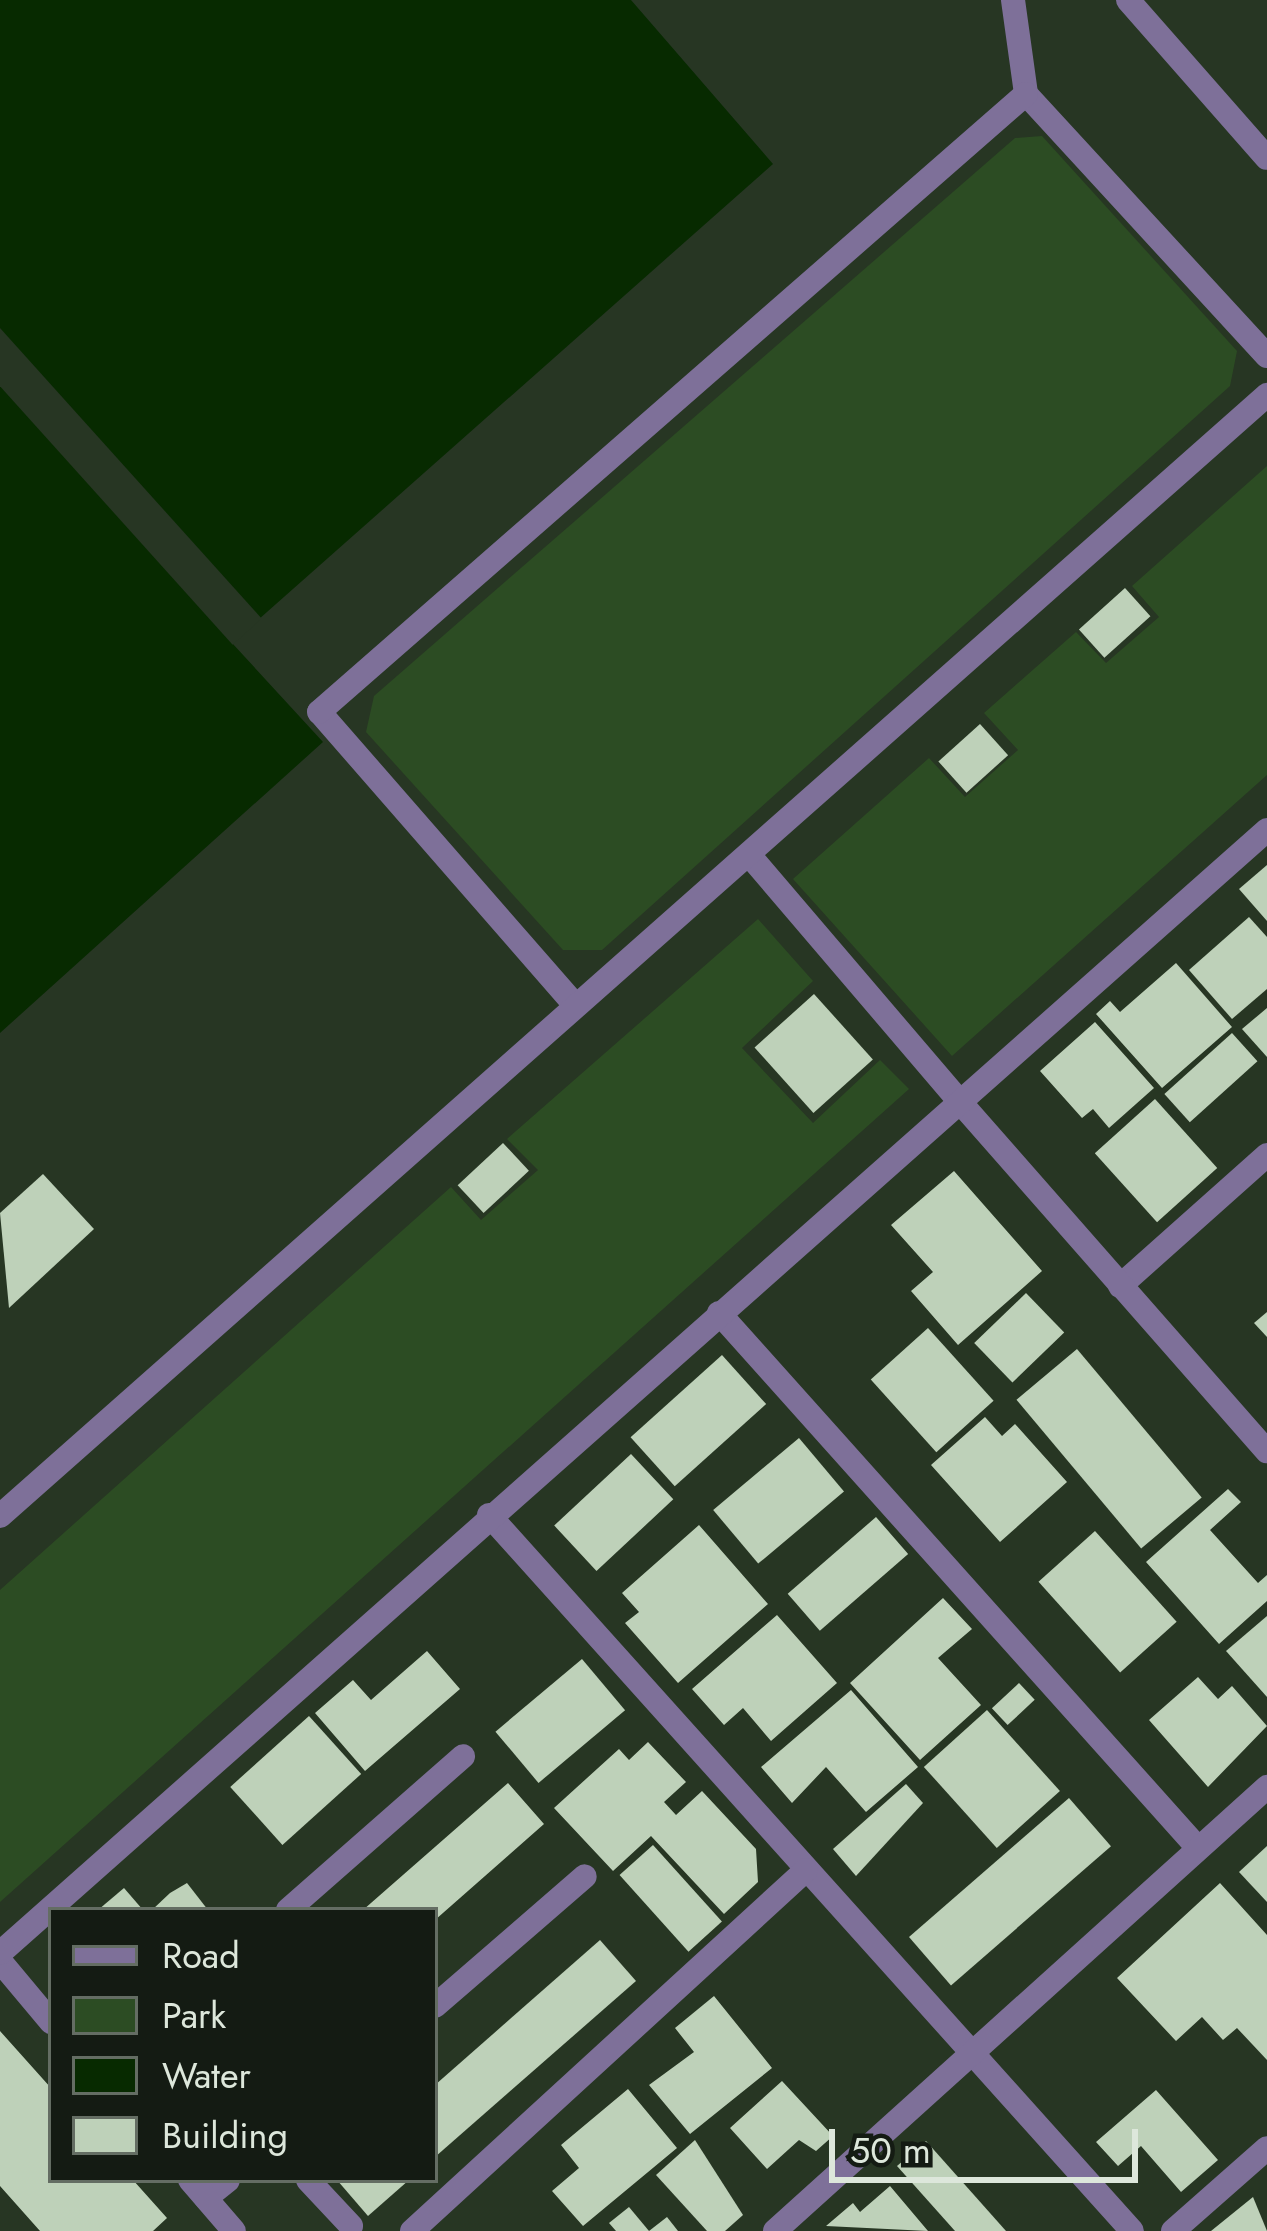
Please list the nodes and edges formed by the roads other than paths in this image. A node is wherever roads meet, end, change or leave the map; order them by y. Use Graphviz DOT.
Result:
graph roads {
  1 [pos="1013,0"];
  2 [pos="1128,0"];
  3 [pos="1026,94"];
  4 [pos="1267,158"];
  5 [pos="1267,356"];
  6 [pos="1267,395"];
  7 [pos="1267,830"];
  8 [pos="750,856"];
  9 [pos="575,1005"];
  10 [pos="960,1102"];
  11 [pos="1267,1155"];
  12 [pos="1120,1286"];
  13 [pos="718,1313"];
  14 [pos="1266,1447"];
  15 [pos="489,1515"];
  16 [pos="0,1516"];
  17 [pos="463,1756"];
  18 [pos="1267,1787"];
  19 [pos="1198,1848"];
  20 [pos="806,1870"];
  21 [pos="584,1876"];
  22 [pos="55,1907"];
  23 [pos="291,1907"];
  24 [pos="48,1914"];
  25 [pos="0,1957"];
  26 [pos="438,2003"];
  27 [pos="48,2018"];
  28 [pos="970,2055"];
  29 [pos="1267,2148"];
  30 [pos="311,2183"];
  31 [pos="198,2189"];
  32 [pos="351,2226"];
  33 [pos="232,2230"];
  34 [pos="412,2231"];
  35 [pos="775,2231"];
  36 [pos="1132,2231"];
  37 [pos="1173,2231"];
  1 -- 3 [label="street"];
  2 -- 4 [label="street"];
  3 -- 5 [label="street"];
  3 -- 9 [label="street"];
  6 -- 8 [label="street"];
  7 -- 10 [label="street"];
  8 -- 9 [label="street"];
  8 -- 10 [label="street"];
  9 -- 16 [label="street"];
  10 -- 12 [label="street"];
  10 -- 13 [label="street"];
  11 -- 12 [label="street"];
  12 -- 14 [label="street"];
  13 -- 15 [label="street"];
  13 -- 19 [label="street"];
  15 -- 20 [label="street"];
  15 -- 22 [label="street"];
  17 -- 23 [label="street"];
  18 -- 19 [label="street"];
  19 -- 28 [label="street"];
  20 -- 28 [label="street"];
  20 -- 34 [label="street"];
  21 -- 26 [label="street"];
  24 -- 25 [label="street"];
  25 -- 27 [label="street"];
  28 -- 35 [label="street"];
  28 -- 36 [label="street"];
  29 -- 37 [label="street"];
  30 -- 32 [label="street"];
  31 -- 33 [label="street"];
}
